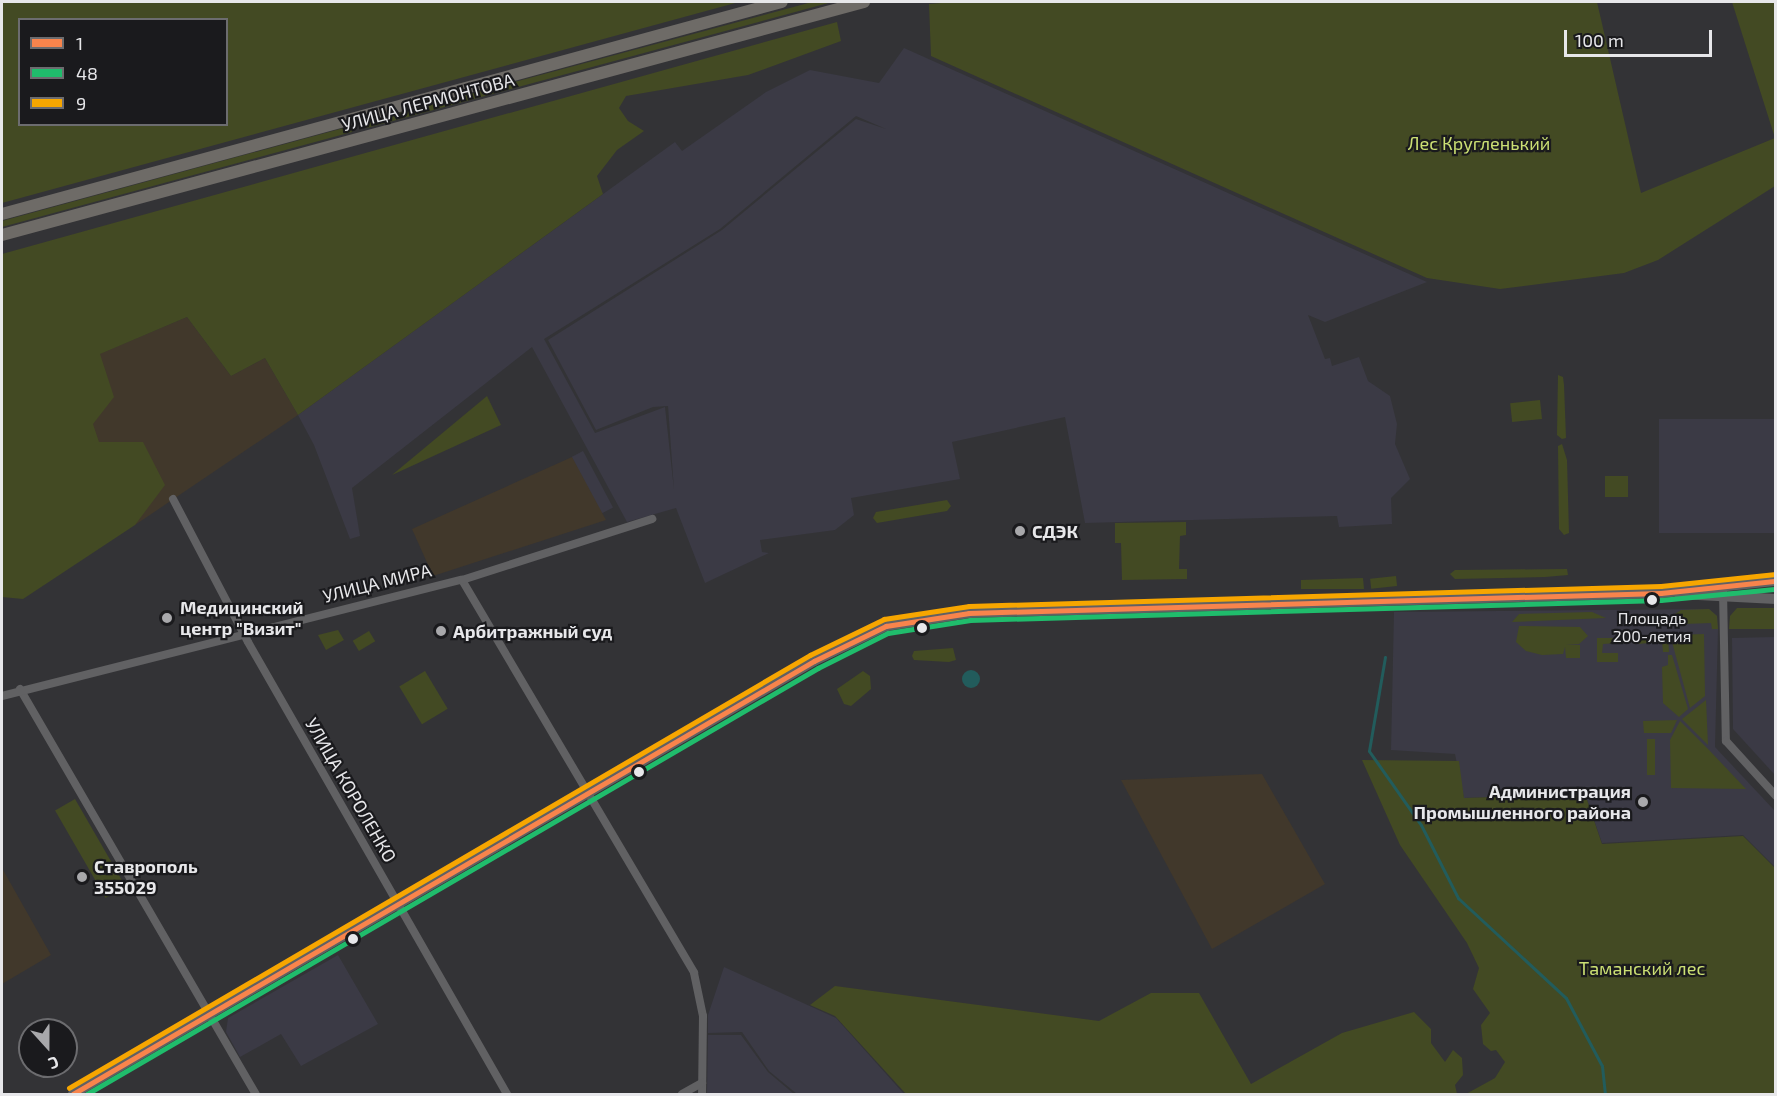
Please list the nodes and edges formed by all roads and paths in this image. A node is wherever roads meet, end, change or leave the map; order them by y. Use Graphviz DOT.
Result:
graph roads {
  1 [pos="782,2"];
  2 [pos="864,2"];
  3 [pos="356,118"];
  4 [pos="363,139"];
  5 [pos="2,214"];
  6 [pos="2,235"];
  7 [pos="173,499"];
  8 [pos="652,519"];
  9 [pos="462,580"];
  10 [pos="1776,581"];
  11 [pos="1723,584"];
  12 [pos="1661,592"];
  13 [pos="1723,598"];
  14 [pos="1776,599"];
  15 [pos="245,634"];
  16 [pos="20,689"];
  17 [pos="2,696"];
  18 [pos="588,794"];
  19 [pos="1776,796"];
  20 [pos="397,905"];
  21 [pos="210,1015"];
  22 [pos="702,1083"];
  23 [pos="73,1095"];
  24 [pos="256,1095"];
  25 [pos="507,1095"];
  26 [pos="682,1095"];
  27 [pos="702,1095"];
  1 -- 3 [label="main road, УЛИЦА ЛЕРМОНТОВА"];
  2 -- 4 [label="main road, УЛИЦА ЛЕРМОНТОВА"];
  3 -- 4 [label="main road"];
  3 -- 5 [label="main road, УЛИЦА ЛЕРМОНТОВА"];
  4 -- 6 [label="main road, УЛИЦА ЛЕРМОНТОВА"];
  7 -- 15 [label="street, УЛИЦА КОРОЛЕНКО"];
  8 -- 9 [label="street, УЛИЦА МИРА"];
  9 -- 15 [label="street, УЛИЦА МИРА"];
  9 -- 18 [label="street"];
  10 -- 11 [label="main road"];
  11 -- 12 [label="main road"];
  11 -- 13 [label="street"];
  12 -- 13 [label="main road"];
  12 -- 18 [label="main road"];
  13 -- 14 [label="main road"];
  13 -- 19 [label="street"];
  15 -- 16 [label="street, УЛИЦА МИРА"];
  15 -- 20 [label="street, УЛИЦА КОРОЛЕНКО"];
  16 -- 17 [label="street, УЛИЦА МИРА"];
  16 -- 21 [label="street"];
  18 -- 20 [label="main road"];
  18 -- 22 [label="street"];
  20 -- 21 [label="main road"];
  20 -- 25 [label="street, УЛИЦА КОРОЛЕНКО"];
  21 -- 23 [label="main road"];
  21 -- 24 [label="street"];
  22 -- 26 [label="street"];
  22 -- 27 [label="street"];
}
